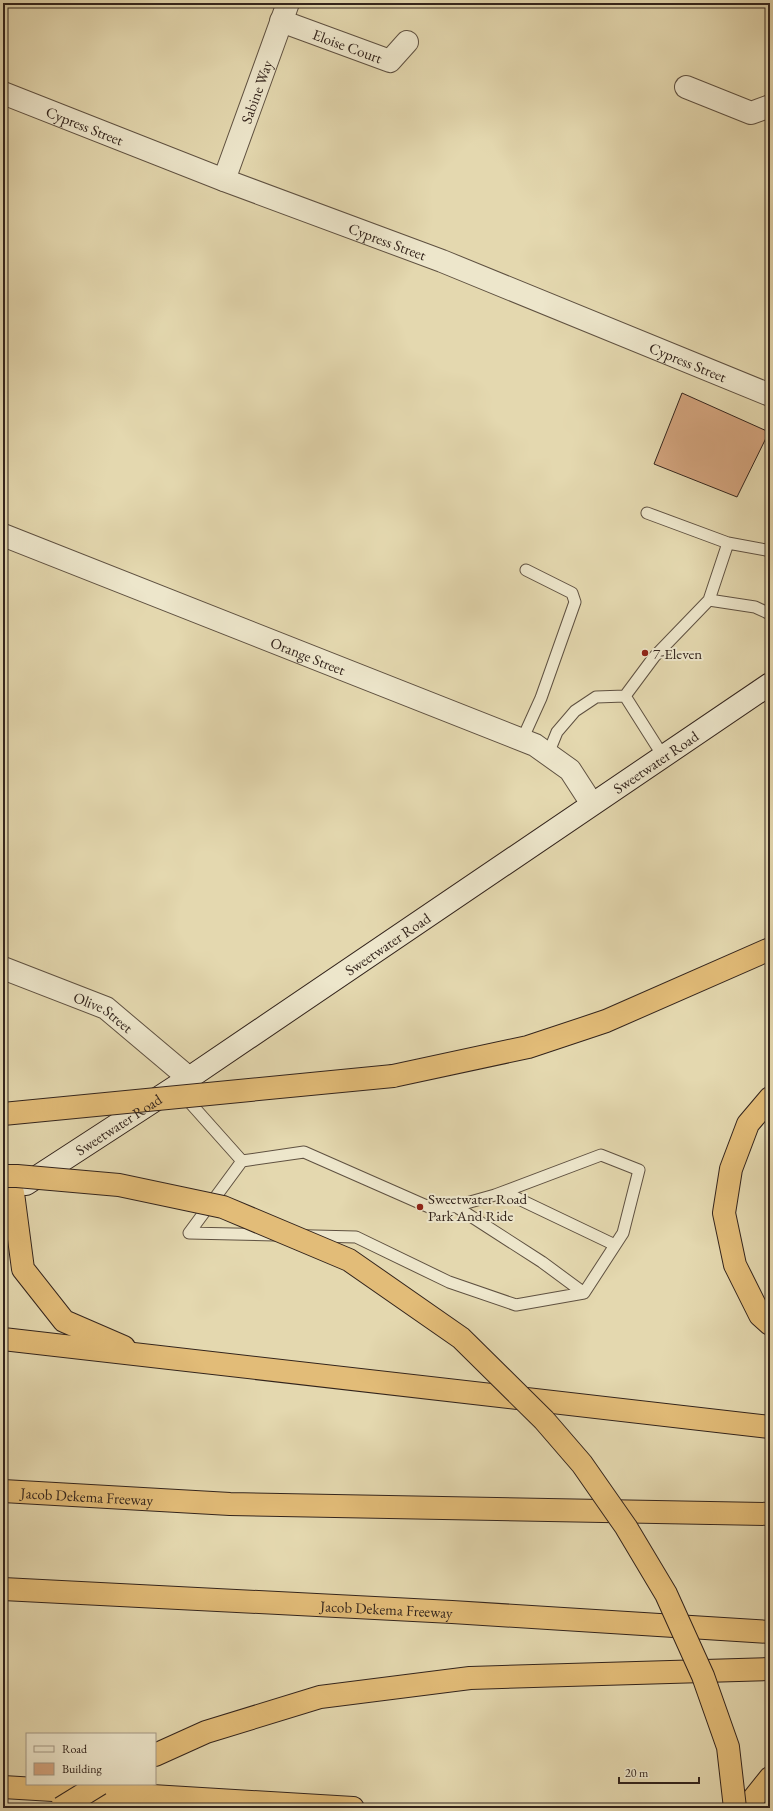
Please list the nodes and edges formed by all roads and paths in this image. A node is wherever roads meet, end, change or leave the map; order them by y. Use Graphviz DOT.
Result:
graph roads {
  1 [pos="284,12"];
  2 [pos="407,42"];
  3 [pos="686,87"];
  4 [pos="3,93"];
  5 [pos="770,106"];
  6 [pos="224,180"];
  7 [pos="770,395"];
  8 [pos="646,514"];
  9 [pos="3,535"];
  10 [pos="728,543"];
  11 [pos="770,548"];
  12 [pos="526,570"];
  13 [pos="709,600"];
  14 [pos="770,614"];
  15 [pos="770,684"];
  16 [pos="625,696"];
  17 [pos="522,740"];
  18 [pos="548,754"];
  19 [pos="663,756"];
  20 [pos="592,804"];
  21 [pos="770,949"];
  22 [pos="3,968"];
  23 [pos="182,1082"];
  24 [pos="770,1098"];
  25 [pos="3,1114"];
  26 [pos="242,1161"];
  27 [pos="6,1190"];
  28 [pos="504,1192"];
  29 [pos="454,1206"];
  30 [pos="615,1245"];
  31 [pos="584,1293"];
  32 [pos="770,1324"];
  33 [pos="3,1339"];
  34 [pos="145,1356"];
  35 [pos="770,1427"];
  36 [pos="3,1491"];
  37 [pos="770,1514"];
  38 [pos="3,1589"];
  39 [pos="770,1632"];
  40 [pos="770,1669"];
  41 [pos="156,1755"];
  42 [pos="770,1778"];
  43 [pos="98,1785"];
  44 [pos="3,1787"];
  45 [pos="61,1808"];
  46 [pos="353,1808"];
  47 [pos="735,1808"];
  48 [pos="746,1808"];
  1 -- 2 [label="street, Eloise Court"];
  1 -- 6 [label="street, Sabine Way"];
  3 -- 5 [label="street"];
  4 -- 6 [label="street, Cypress Street"];
  6 -- 7 [label="street, Cypress Street"];
  8 -- 10 [label="lane"];
  9 -- 17 [label="street, Orange Street"];
  10 -- 11 [label="lane"];
  10 -- 13 [label="lane"];
  12 -- 17 [label="lane"];
  13 -- 14 [label="lane"];
  13 -- 16 [label="lane"];
  15 -- 19 [label="street, Sweetwater Road"];
  16 -- 18 [label="lane"];
  16 -- 19 [label="lane"];
  17 -- 18 [label="street, Orange Street"];
  18 -- 20 [label="street, Orange Street"];
  19 -- 20 [label="street, Sweetwater Road"];
  20 -- 23 [label="street, Sweetwater Road"];
  21 -- 25 [label="highway, bridge"];
  22 -- 23 [label="street, Olive Street"];
  23 -- 26 [label="lane"];
  23 -- 27 [label="street, Sweetwater Road"];
  24 -- 32 [label="highway"];
  26 -- 29 [label="lane"];
  26 -- 31 [label="lane"];
  27 -- 34 [label="highway"];
  27 -- 47 [label="highway, bridge"];
  28 -- 29 [label="lane"];
  28 -- 30 [label="lane"];
  28 -- 30 [label="lane"];
  29 -- 31 [label="lane"];
  30 -- 31 [label="lane"];
  33 -- 34 [label="highway"];
  34 -- 35 [label="highway"];
  36 -- 37 [label="highway, Jacob Dekema Freeway"];
  38 -- 39 [label="highway, Jacob Dekema Freeway"];
  40 -- 41 [label="highway"];
  42 -- 48 [label="highway"];
  43 -- 45 [label="highway, bridge"];
  44 -- 46 [label="highway"];
}
